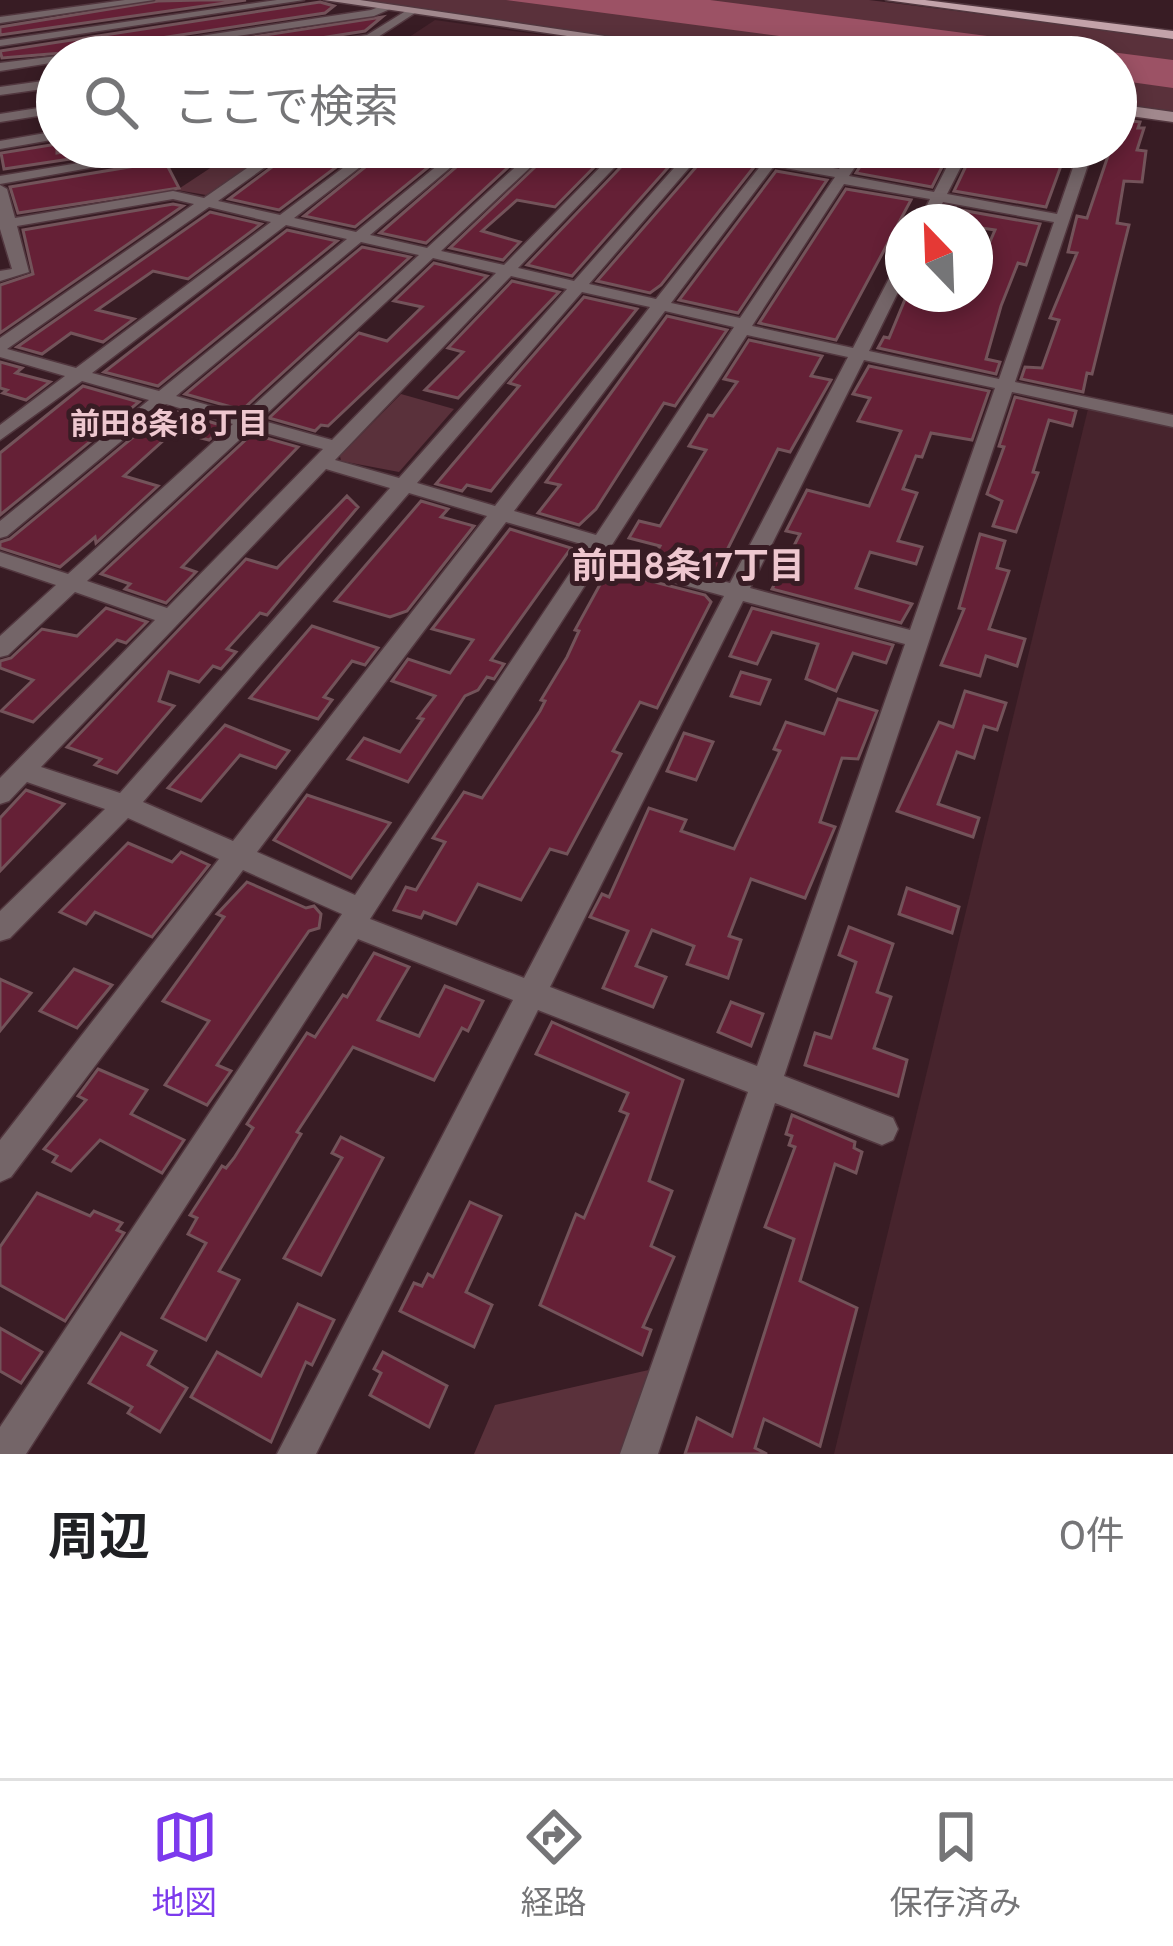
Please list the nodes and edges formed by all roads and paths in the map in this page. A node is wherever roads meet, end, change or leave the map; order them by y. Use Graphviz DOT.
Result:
graph roads {
  1 [pos="149,0"];
  2 [pos="298,0"];
  3 [pos="331,0"];
  4 [pos="893,0"];
  5 [pos="938,0"];
  6 [pos="119,4"];
  7 [pos="386,8"];
  8 [pos="413,11"];
  9 [pos="0,18"];
  10 [pos="131,25"];
  11 [pos="1173,32"];
  12 [pos="51,36"];
  13 [pos="137,36"];
  14 [pos="233,36"];
  15 [pos="373,36"];
  16 [pos="587,36"];
  17 [pos="36,38"];
  18 [pos="0,43"];
  19 [pos="36,62"];
  20 [pos="0,67"];
  21 [pos="36,86"];
  22 [pos="0,91"];
  23 [pos="36,112"];
  24 [pos="1137,112"];
  25 [pos="1173,117"];
  26 [pos="0,118"];
  27 [pos="36,139"];
  28 [pos="0,145"];
  29 [pos="84,168"];
  30 [pos="256,168"];
  31 [pos="351,168"];
  32 [pos="442,168"];
  33 [pos="522,168"];
  34 [pos="607,168"];
  35 [pos="682,168"];
  36 [pos="765,168"];
  37 [pos="816,168"];
  38 [pos="848,168"];
  39 [pos="953,168"];
  40 [pos="1080,168"];
  41 [pos="842,177"];
  42 [pos="0,184"];
  43 [pos="939,196"];
  44 [pos="207,202"];
  45 [pos="935,204"];
  46 [pos="284,219"];
  47 [pos="1063,219"];
  48 [pos="4,225"];
  49 [pos="361,235"];
  50 [pos="427,254"];
  51 [pos="507,271"];
  52 [pos="0,276"];
  53 [pos="579,287"];
  54 [pos="885,302"];
  55 [pos="660,305"];
  56 [pos="743,327"];
  57 [pos="1,345"];
  58 [pos="858,355"];
  59 [pos="80,374"];
  60 [pos="1005,386"];
  61 [pos="162,398"];
  62 [pos="247,421"];
  63 [pos="1173,421"];
  64 [pos="0,434"];
  65 [pos="329,454"];
  66 [pos="404,487"];
  67 [pos="499,515"];
  68 [pos="0,531"];
  69 [pos="598,549"];
  70 [pos="0,560"];
  71 [pos="72,582"];
  72 [pos="737,591"];
  73 [pos="171,617"];
  74 [pos="918,640"];
  75 [pos="0,649"];
  76 [pos="22,771"];
  77 [pos="0,794"];
  78 [pos="124,805"];
  79 [pos="239,854"];
  80 [pos="356,917"];
  81 [pos="0,929"];
  82 [pos="532,992"];
  83 [pos="766,1084"];
  84 [pos="882,1129"];
  85 [pos="0,1166"];
  86 [pos="4,1454"];
  87 [pos="296,1454"];
  88 [pos="640,1454"];
  1 -- 6 [label="street"];
  2 -- 10 [label="street"];
  3 -- 7 [label="street"];
  4 -- 11 [label="main road"];
  5 -- 11 [label="main road"];
  6 -- 9 [label="street"];
  6 -- 10 [label="street"];
  7 -- 8 [label="street"];
  7 -- 14 [label="street"];
  8 -- 15 [label="street"];
  8 -- 16 [label="street"];
  10 -- 12 [label="street"];
  10 -- 13 [label="street"];
  17 -- 18 [label="street"];
  19 -- 20 [label="street"];
  21 -- 22 [label="street"];
  23 -- 26 [label="street"];
  24 -- 25 [label="street"];
  27 -- 28 [label="street"];
  29 -- 42 [label="street"];
  30 -- 44 [label="street"];
  31 -- 46 [label="street"];
  32 -- 49 [label="street"];
  33 -- 50 [label="street"];
  34 -- 51 [label="street"];
  35 -- 53 [label="street"];
  36 -- 55 [label="street"];
  37 -- 41 [label="street"];
  38 -- 41 [label="street"];
  39 -- 43 [label="street"];
  40 -- 47 [label="street"];
  41 -- 43 [label="street"];
  41 -- 56 [label="street"];
  42 -- 48 [label="street"];
  43 -- 45 [label="street"];
  43 -- 47 [label="street"];
  44 -- 46 [label="street"];
  44 -- 48 [label="street"];
  44 -- 57 [label="street"];
  46 -- 49 [label="street"];
  46 -- 59 [label="street"];
  47 -- 60 [label="street"];
  48 -- 52 [label="street"];
  49 -- 50 [label="street"];
  49 -- 61 [label="street"];
  50 -- 51 [label="street"];
  50 -- 62 [label="street"];
  51 -- 53 [label="street"];
  51 -- 65 [label="street"];
  53 -- 55 [label="street"];
  53 -- 66 [label="street"];
  54 -- 58 [label="street"];
  55 -- 56 [label="street"];
  55 -- 67 [label="street"];
  56 -- 58 [label="street"];
  56 -- 69 [label="street"];
  57 -- 59 [label="street"];
  58 -- 60 [label="street"];
  58 -- 72 [label="street"];
  59 -- 61 [label="street"];
  59 -- 64 [label="street"];
  60 -- 63 [label="street"];
  60 -- 74 [label="street"];
  61 -- 62 [label="street"];
  61 -- 68 [label="street"];
  62 -- 65 [label="street"];
  62 -- 71 [label="street"];
  65 -- 66 [label="street"];
  65 -- 73 [label="street"];
  66 -- 67 [label="street"];
  66 -- 78 [label="street"];
  67 -- 69 [label="street"];
  67 -- 79 [label="street"];
  69 -- 72 [label="street"];
  69 -- 80 [label="street"];
  70 -- 71 [label="street"];
  71 -- 73 [label="street"];
  71 -- 75 [label="street"];
  72 -- 74 [label="street"];
  72 -- 82 [label="street"];
  73 -- 76 [label="street"];
  74 -- 83 [label="street"];
  76 -- 77 [label="street"];
  76 -- 78 [label="street"];
  78 -- 79 [label="street"];
  78 -- 81 [label="street"];
  79 -- 80 [label="street"];
  79 -- 85 [label="street"];
  80 -- 82 [label="street"];
  80 -- 86 [label="street"];
  82 -- 83 [label="street"];
  82 -- 87 [label="street"];
  83 -- 84 [label="street"];
  83 -- 88 [label="street"];
}
